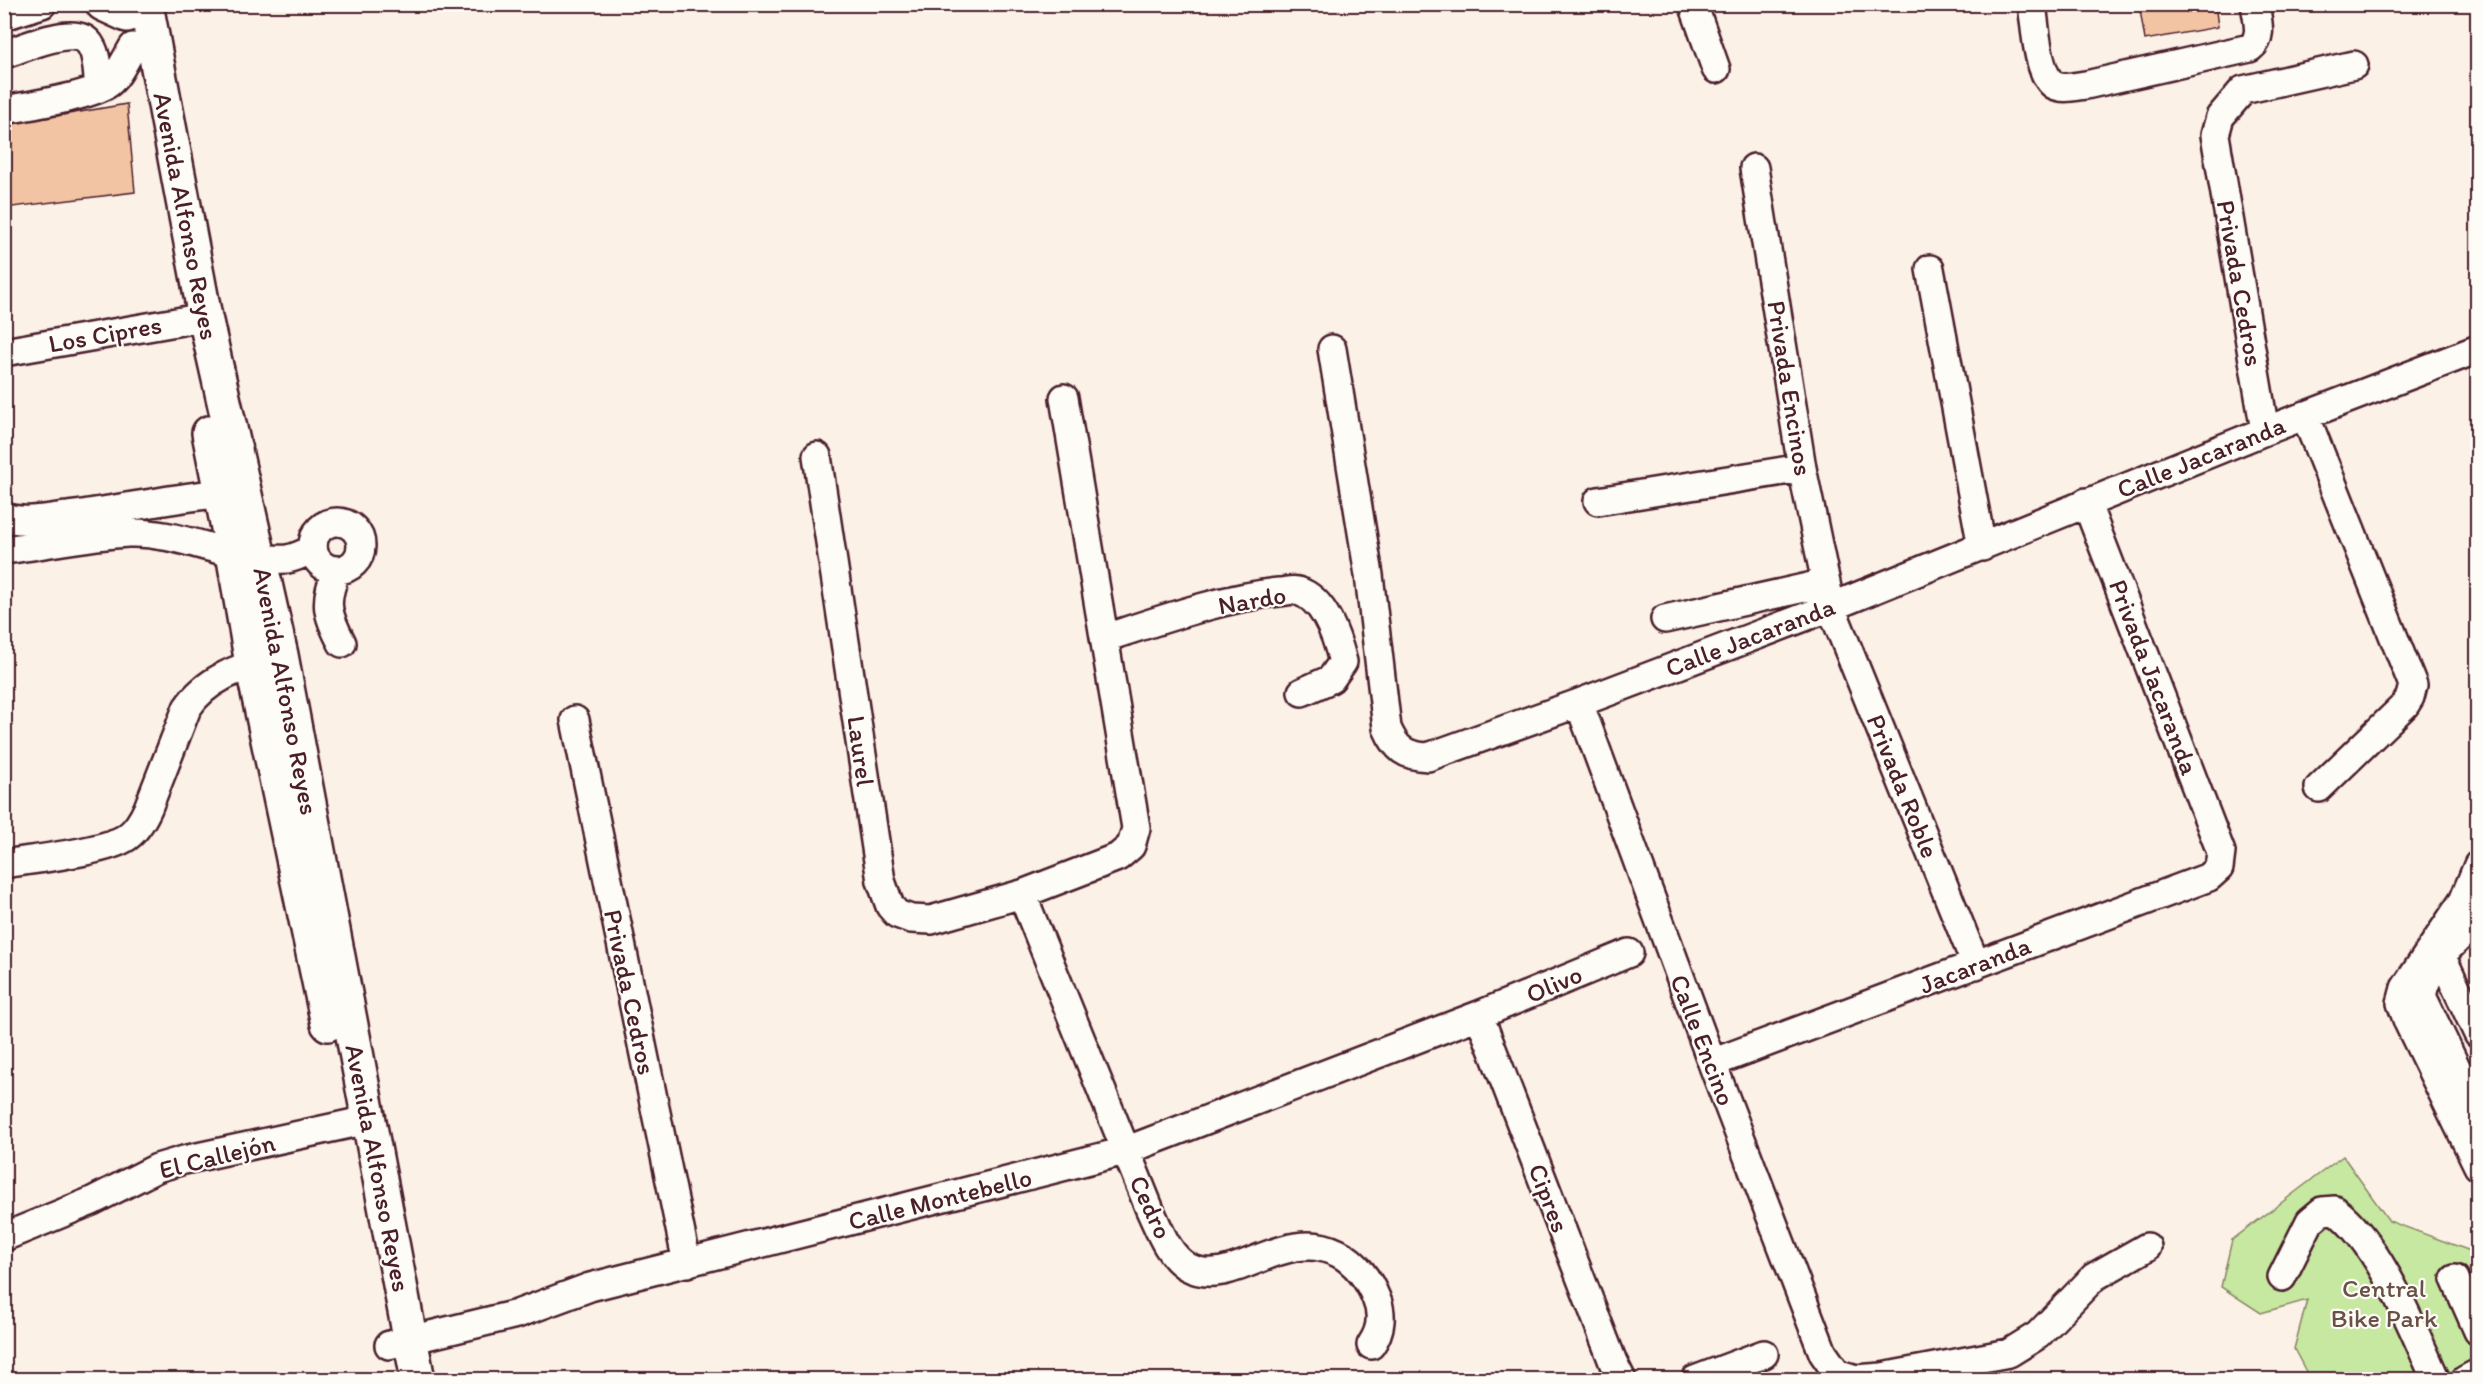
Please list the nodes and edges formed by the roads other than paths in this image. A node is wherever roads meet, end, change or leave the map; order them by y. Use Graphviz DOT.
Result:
graph roads {
  1 [pos="42,4"];
  2 [pos="1693,4"];
  3 [pos="2032,4"];
  4 [pos="2255,4"];
  5 [pos="125,7"];
  6 [pos="4,16"];
  7 [pos="133,47"];
  8 [pos="4,54"];
  9 [pos="2354,65"];
  10 [pos="1716,69"];
  11 [pos="99,87"];
  12 [pos="4,110"];
  13 [pos="1754,168"];
  14 [pos="1930,269"];
  15 [pos="195,318"];
  16 [pos="1332,349"];
  17 [pos="2478,349"];
  18 [pos="4,352"];
  19 [pos="1064,398"];
  20 [pos="2305,416"];
  21 [pos="2265,431"];
  22 [pos="817,456"];
  23 [pos="1802,468"];
  24 [pos="232,492"];
  25 [pos="1598,501"];
  26 [pos="2086,502"];
  27 [pos="4,517"];
  28 [pos="1982,547"];
  29 [pos="313,549"];
  30 [pos="4,550"];
  31 [pos="246,555"];
  32 [pos="337,571"];
  33 [pos="1828,595"];
  34 [pos="1665,619"];
  35 [pos="1105,638"];
  36 [pos="342,643"];
  37 [pos="266,660"];
  38 [pos="1302,692"];
  39 [pos="1579,703"];
  40 [pos="574,720"];
  41 [pos="2319,788"];
  42 [pos="2221,852"];
  43 [pos="4,864"];
  44 [pos="2478,865"];
  45 [pos="1022,894"];
  46 [pos="2474,904"];
  47 [pos="1629,953"];
  48 [pos="2441,955"];
  49 [pos="1976,965"];
  50 [pos="1479,1015"];
  51 [pos="2478,1034"];
  52 [pos="1712,1063"];
  53 [pos="2478,1113"];
  54 [pos="359,1123"];
  55 [pos="1125,1151"];
  56 [pos="2478,1166"];
  57 [pos="4,1237"];
  58 [pos="2147,1247"];
  59 [pos="687,1263"];
  60 [pos="2282,1277"];
  61 [pos="2455,1279"];
  62 [pos="2478,1331"];
  63 [pos="400,1342"];
  64 [pos="1371,1345"];
  65 [pos="1764,1354"];
  66 [pos="2478,1373"];
  67 [pos="395,1380"];
  68 [pos="418,1380"];
  69 [pos="1622,1380"];
  70 [pos="1695,1380"];
  71 [pos="2436,1380"];
  72 [pos="2465,1380"];
  1 -- 6 [label="street"];
  2 -- 10 [label="street"];
  3 -- 4 [label="street"];
  5 -- 7 [label="main road, Avenida Alfonso Reyes"];
  5 -- 15 [label="main road, Avenida Alfonso Reyes"];
  7 -- 11 [label="street"];
  7 -- 15 [label="main road, Avenida Alfonso Reyes"];
  8 -- 11 [label="street"];
  9 -- 21 [label="street, Privada Cedros"];
  11 -- 12 [label="street"];
  13 -- 23 [label="street, Privada Encinos"];
  14 -- 28 [label="street"];
  15 -- 18 [label="street, Los Cipres"];
  15 -- 24 [label="main road, Avenida Alfonso Reyes"];
  16 -- 39 [label="street, Calle Jacaranda"];
  17 -- 20 [label="street, Calle Jacaranda"];
  19 -- 35 [label="street"];
  20 -- 21 [label="street, Calle Jacaranda"];
  20 -- 41 [label="street"];
  21 -- 26 [label="street, Calle Jacaranda"];
  22 -- 45 [label="street, Laurel"];
  23 -- 25 [label="street"];
  23 -- 33 [label="street, Privada Encinos"];
  24 -- 27 [label="street"];
  24 -- 31 [label="main road, Avenida Alfonso Reyes"];
  26 -- 28 [label="street, Calle Jacaranda"];
  26 -- 42 [label="street, Privada Jacaranda"];
  28 -- 33 [label="street, Calle Jacaranda"];
  29 -- 31 [label="street"];
  29 -- 32 [label="street"];
  29 -- 32 [label="street"];
  30 -- 31 [label="street"];
  31 -- 37 [label="main road, Avenida Alfonso Reyes"];
  32 -- 36 [label="street"];
  33 -- 34 [label="street"];
  33 -- 39 [label="street, Calle Jacaranda"];
  33 -- 49 [label="street, Privada Roble"];
  35 -- 38 [label="street, Nardo"];
  35 -- 45 [label="street, Laurel"];
  37 -- 43 [label="street"];
  37 -- 54 [label="main road, Avenida Alfonso Reyes"];
  39 -- 52 [label="street, Calle Encino"];
  40 -- 59 [label="street, Privada Cedros"];
  42 -- 49 [label="street, Jacaranda"];
  44 -- 46 [label="street"];
  45 -- 55 [label="street, Cedro"];
  46 -- 48 [label="street"];
  46 -- 56 [label="street"];
  47 -- 50 [label="street, Olivo"];
  48 -- 51 [label="street"];
  48 -- 53 [label="street"];
  49 -- 52 [label="street, Jacaranda"];
  50 -- 55 [label="street, Calle Montebello"];
  50 -- 69 [label="street, Cipres"];
  52 -- 58 [label="street, Calle Encino"];
  54 -- 57 [label="street, El Callejón"];
  54 -- 63 [label="main road, Avenida Alfonso Reyes"];
  55 -- 59 [label="street, Calle Montebello"];
  55 -- 64 [label="street, Cedro"];
  59 -- 63 [label="street, Calle Montebello"];
  60 -- 71 [label="street"];
  61 -- 62 [label="street"];
  63 -- 67 [label="main road, Avenida Alfonso Reyes"];
  63 -- 68 [label="main road, Avenida Alfonso Reyes"];
  65 -- 70 [label="street"];
  66 -- 72 [label="street"];
}
